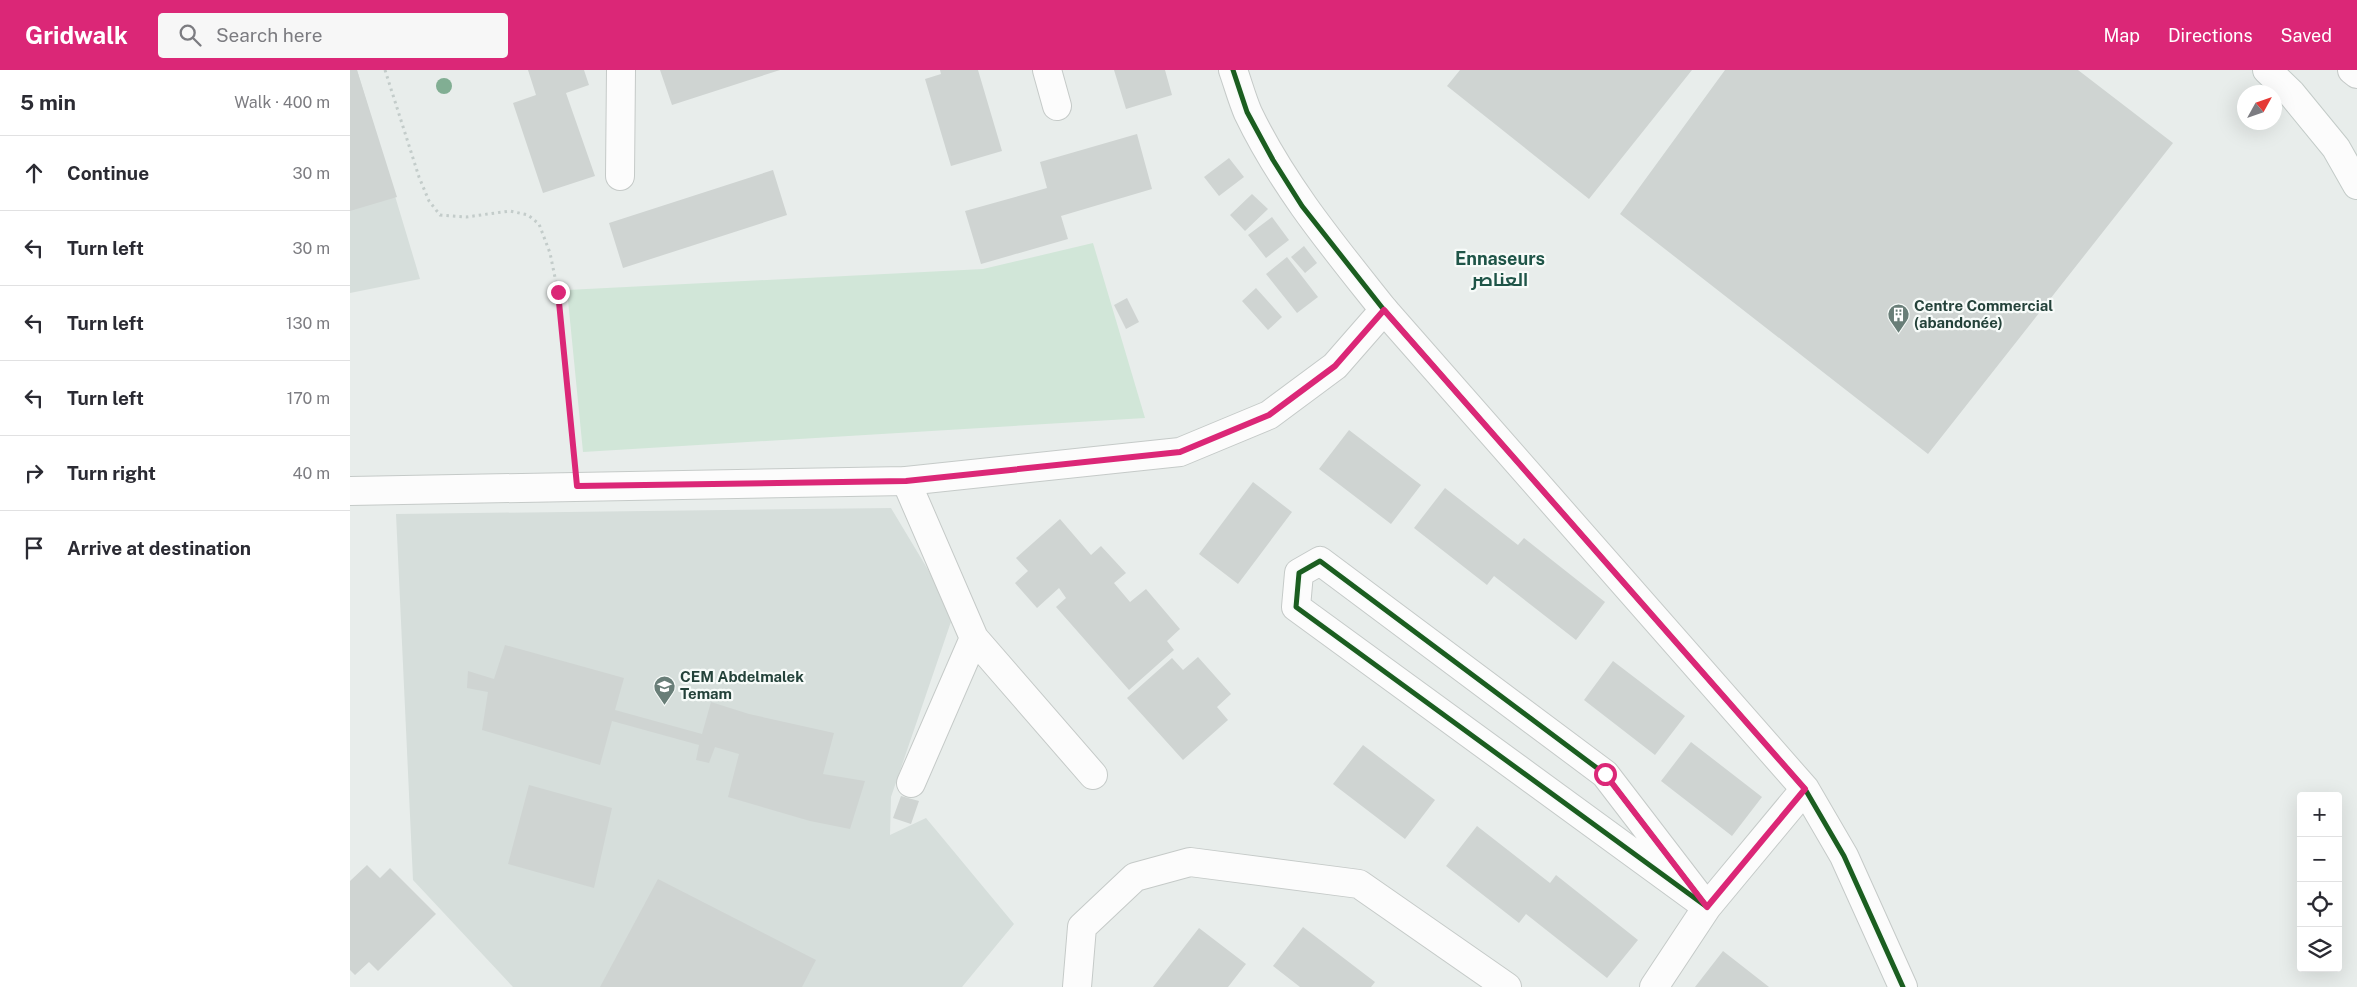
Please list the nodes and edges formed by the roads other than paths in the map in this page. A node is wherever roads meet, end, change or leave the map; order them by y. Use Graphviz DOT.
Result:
graph roads {
  1 [pos="621,70"];
  2 [pos="1047,70"];
  3 [pos="1233,70"];
  4 [pos="2267,70"];
  5 [pos="2352,70"];
  6 [pos="2357,74"];
  7 [pos="1057,106"];
  8 [pos="620,176"];
  9 [pos="2357,185"];
  10 [pos="1384,310"];
  11 [pos="906,481"];
  12 [pos="350,491"];
  13 [pos="974,638"];
  14 [pos="1093,776"];
  15 [pos="911,783"];
  16 [pos="1805,789"];
  17 [pos="1707,907"];
  18 [pos="1077,987"];
  19 [pos="1507,987"];
  20 [pos="1654,987"];
  21 [pos="1903,987"];
  1 -- 8 [label="street"];
  2 -- 7 [label="street"];
  3 -- 10 [label="street"];
  4 -- 9 [label="street"];
  5 -- 6 [label="street"];
  10 -- 11 [label="street"];
  10 -- 16 [label="street"];
  11 -- 12 [label="street"];
  11 -- 13 [label="street"];
  13 -- 14 [label="street"];
  13 -- 15 [label="street"];
  16 -- 17 [label="street"];
  16 -- 21 [label="street"];
  17 -- 17 [label="street"];
  17 -- 20 [label="street"];
  18 -- 19 [label="street"];
}
